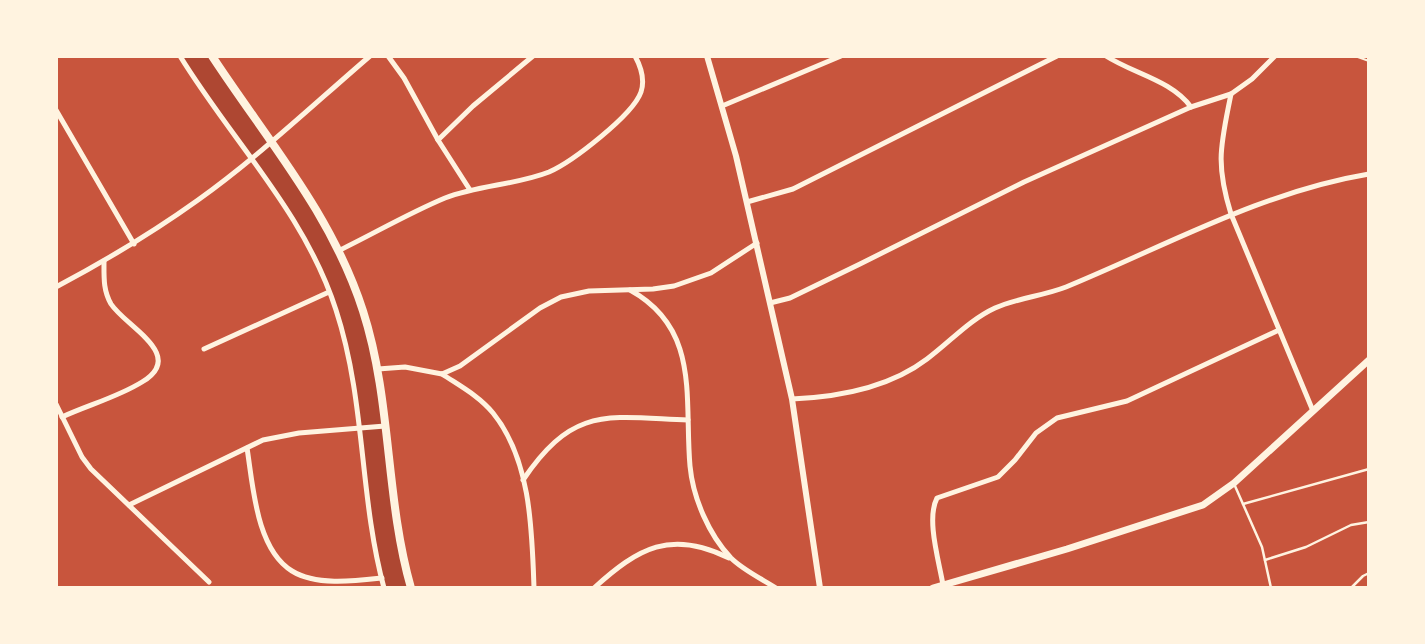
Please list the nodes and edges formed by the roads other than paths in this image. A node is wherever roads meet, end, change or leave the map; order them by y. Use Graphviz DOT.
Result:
graph roads {
  1 [pos="180,56"];
  2 [pos="212,56"];
  3 [pos="370,56"];
  4 [pos="388,56"];
  5 [pos="533,56"];
  6 [pos="635,56"];
  7 [pos="708,56"];
  8 [pos="841,56"];
  9 [pos="1057,56"];
  10 [pos="1106,56"];
  11 [pos="1275,56"];
  12 [pos="1231,94"];
  13 [pos="722,106"];
  14 [pos="1191,107"];
  15 [pos="56,110"];
  16 [pos="271,140"];
  17 [pos="438,140"];
  18 [pos="252,158"];
  19 [pos="1369,174"];
  20 [pos="470,190"];
  21 [pos="747,202"];
  22 [pos="1231,214"];
  23 [pos="757,243"];
  24 [pos="134,244"];
  25 [pos="340,250"];
  26 [pos="104,261"];
  27 [pos="56,287"];
  28 [pos="630,290"];
  29 [pos="329,292"];
  30 [pos="770,303"];
  31 [pos="1279,330"];
  32 [pos="204,349"];
  33 [pos="1369,360"];
  34 [pos="378,369"];
  35 [pos="442,373"];
  36 [pos="792,399"];
  37 [pos="56,404"];
  38 [pos="1313,411"];
  39 [pos="62,417"];
  40 [pos="688,420"];
  41 [pos="385,426"];
  42 [pos="361,428"];
  43 [pos="247,448"];
  44 [pos="1369,469"];
  45 [pos="523,480"];
  46 [pos="1234,483"];
  47 [pos="1243,504"];
  48 [pos="129,505"];
  49 [pos="1369,522"];
  50 [pos="732,560"];
  51 [pos="1265,560"];
  52 [pos="1369,573"];
  53 [pos="382,578"];
  54 [pos="209,582"];
  55 [pos="943,585"];
  56 [pos="384,588"];
  57 [pos="411,588"];
  58 [pos="534,588"];
  59 [pos="594,588"];
  60 [pos="776,588"];
  61 [pos="820,588"];
  62 [pos="933,588"];
  63 [pos="1270,588"];
  64 [pos="1351,588"];
  1 -- 18 [label="street"];
  2 -- 16 [label="main road"];
  3 -- 16 [label="street"];
  4 -- 17 [label="street"];
  5 -- 17 [label="street"];
  6 -- 20 [label="street"];
  7 -- 13 [label="street"];
  8 -- 13 [label="street"];
  9 -- 21 [label="street"];
  10 -- 14 [label="street"];
  11 -- 12 [label="street"];
  12 -- 14 [label="street"];
  12 -- 22 [label="street"];
  13 -- 21 [label="street"];
  14 -- 30 [label="street"];
  15 -- 24 [label="street"];
  16 -- 18 [label="street"];
  16 -- 25 [label="main road"];
  17 -- 20 [label="street"];
  18 -- 24 [label="street"];
  18 -- 29 [label="street"];
  19 -- 22 [label="street"];
  20 -- 25 [label="street"];
  21 -- 23 [label="street"];
  22 -- 31 [label="street"];
  22 -- 36 [label="street"];
  23 -- 28 [label="street"];
  23 -- 30 [label="street"];
  24 -- 26 [label="street"];
  25 -- 34 [label="main road"];
  26 -- 27 [label="street"];
  26 -- 39 [label="street"];
  28 -- 35 [label="street"];
  28 -- 40 [label="street"];
  29 -- 32 [label="street"];
  29 -- 42 [label="street"];
  30 -- 36 [label="street"];
  31 -- 38 [label="street"];
  31 -- 55 [label="street"];
  33 -- 38 [label="main road"];
  34 -- 35 [label="street"];
  34 -- 41 [label="main road"];
  35 -- 45 [label="street"];
  36 -- 61 [label="street"];
  37 -- 39 [label="street"];
  38 -- 46 [label="main road"];
  39 -- 48 [label="street"];
  40 -- 45 [label="street"];
  40 -- 50 [label="street"];
  41 -- 42 [label="street"];
  41 -- 57 [label="main road"];
  42 -- 43 [label="street"];
  42 -- 53 [label="street"];
  43 -- 48 [label="street"];
  43 -- 53 [label="street"];
  44 -- 47 [label="lane"];
  45 -- 58 [label="street"];
  46 -- 47 [label="lane"];
  46 -- 55 [label="main road"];
  47 -- 51 [label="lane"];
  48 -- 54 [label="street"];
  49 -- 51 [label="lane"];
  50 -- 59 [label="street"];
  50 -- 60 [label="street"];
  51 -- 63 [label="lane"];
  52 -- 64 [label="lane"];
  53 -- 56 [label="street"];
  55 -- 62 [label="main road"];
}
